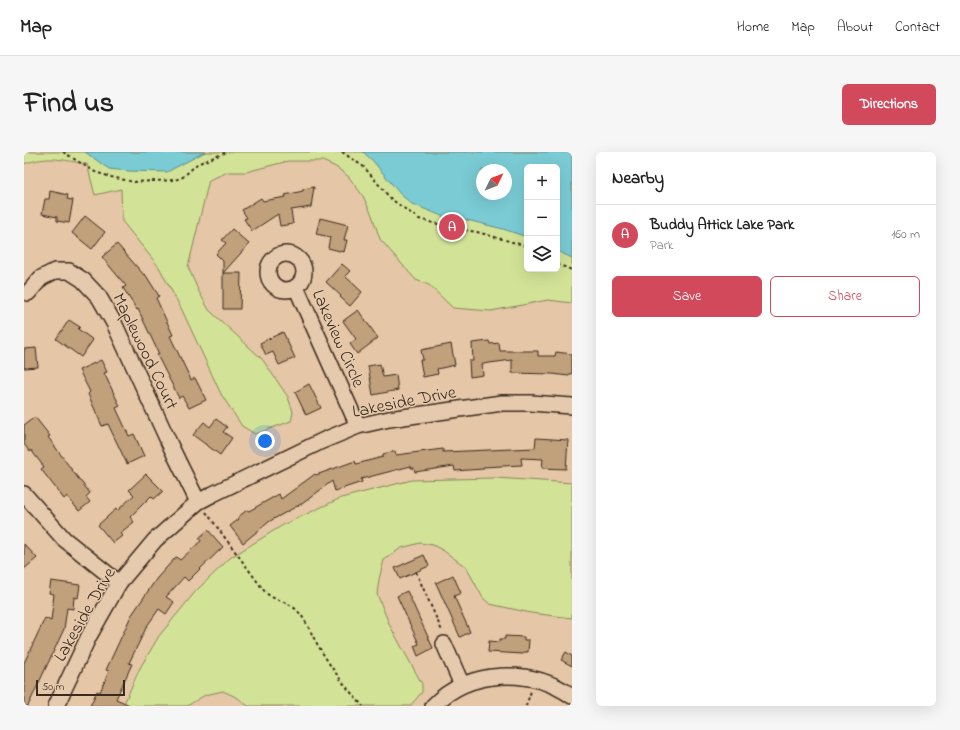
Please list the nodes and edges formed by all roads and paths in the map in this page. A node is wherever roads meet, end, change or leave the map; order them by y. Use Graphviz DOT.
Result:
graph roads {
  1 [pos="64,152"];
  2 [pos="227,152"];
  3 [pos="342,152"];
  4 [pos="524,246"];
  5 [pos="560,265"];
  6 [pos="572,270"];
  7 [pos="296,287"];
  8 [pos="28,293"];
  9 [pos="572,406"];
  10 [pos="358,426"];
  11 [pos="24,494"];
  12 [pos="196,504"];
  13 [pos="416,572"];
  14 [pos="119,583"];
  15 [pos="444,644"];
  16 [pos="462,685"];
  17 [pos="572,696"];
  18 [pos="56,706"];
  19 [pos="362,706"];
  20 [pos="433,706"];
  1 -- 2 [label="path"];
  3 -- 4 [label="path"];
  5 -- 6 [label="path"];
  7 -- 10 [label="street, Lakeview Circle"];
  8 -- 12 [label="street, Maplewood Court"];
  9 -- 10 [label="street, Lakeside Drive"];
  10 -- 12 [label="street, Lakeside Drive"];
  11 -- 14 [label="street"];
  12 -- 14 [label="street, Lakeside Drive"];
  12 -- 19 [label="path"];
  13 -- 15 [label="path"];
  14 -- 18 [label="street, Lakeside Drive"];
  15 -- 16 [label="street"];
  16 -- 17 [label="street"];
  16 -- 20 [label="street"];
}
